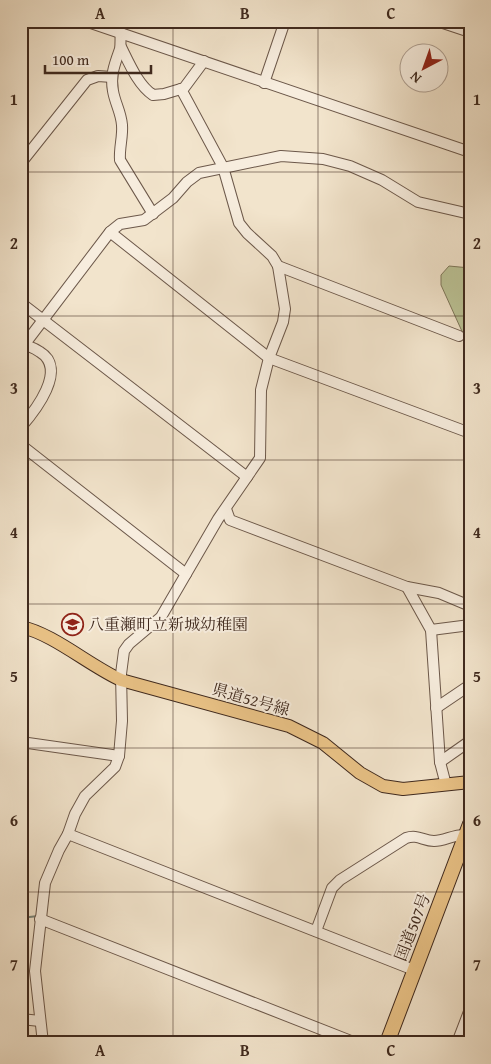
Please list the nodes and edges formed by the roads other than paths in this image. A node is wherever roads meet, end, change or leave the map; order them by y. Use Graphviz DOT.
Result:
graph roads {
  1 [pos="85,21"];
  2 [pos="285,21"];
  3 [pos="437,21"];
  4 [pos="470,32"];
  5 [pos="121,33"];
  6 [pos="120,47"];
  7 [pos="204,61"];
  8 [pos="112,77"];
  9 [pos="264,83"];
  10 [pos="181,88"];
  11 [pos="470,152"];
  12 [pos="21,163"];
  13 [pos="223,167"];
  14 [pos="153,214"];
  15 [pos="470,214"];
  16 [pos="110,232"];
  17 [pos="278,266"];
  18 [pos="21,303"];
  19 [pos="42,320"];
  20 [pos="459,336"];
  21 [pos="22,345"];
  22 [pos="268,358"];
  23 [pos="21,427"];
  24 [pos="470,433"];
  25 [pos="21,445"];
  26 [pos="247,477"];
  27 [pos="226,509"];
  28 [pos="186,574"];
  29 [pos="407,587"];
  30 [pos="470,606"];
  31 [pos="470,625"];
  32 [pos="21,627"];
  33 [pos="432,630"];
  34 [pos="121,680"];
  35 [pos="470,685"];
  36 [pos="436,708"];
  37 [pos="470,741"];
  38 [pos="21,742"];
  39 [pos="119,756"];
  40 [pos="440,762"];
  41 [pos="470,782"];
  42 [pos="446,785"];
  43 [pos="468,830"];
  44 [pos="68,834"];
  45 [pos="40,919"];
  46 [pos="316,931"];
  47 [pos="414,970"];
  48 [pos="470,1009"];
  49 [pos="21,1020"];
  50 [pos="40,1021"];
  51 [pos="465,1033"];
  52 [pos="43,1043"];
  53 [pos="356,1043"];
  54 [pos="387,1043"];
  55 [pos="456,1043"];
  1 -- 5 [label="street"];
  2 -- 9 [label="street"];
  3 -- 4 [label="street"];
  5 -- 6 [label="street"];
  5 -- 7 [label="street"];
  6 -- 8 [label="street"];
  6 -- 10 [label="street"];
  7 -- 9 [label="street"];
  7 -- 10 [label="street"];
  8 -- 12 [label="street"];
  8 -- 14 [label="street"];
  9 -- 11 [label="street"];
  10 -- 13 [label="street"];
  13 -- 14 [label="street"];
  13 -- 15 [label="street"];
  13 -- 17 [label="street"];
  14 -- 16 [label="street"];
  16 -- 19 [label="street"];
  16 -- 22 [label="street"];
  17 -- 20 [label="street"];
  17 -- 22 [label="street"];
  18 -- 19 [label="street"];
  19 -- 21 [label="street"];
  19 -- 26 [label="street"];
  21 -- 23 [label="street"];
  22 -- 24 [label="street"];
  22 -- 26 [label="street"];
  25 -- 28 [label="street"];
  26 -- 27 [label="street"];
  27 -- 28 [label="street"];
  27 -- 29 [label="street"];
  28 -- 34 [label="street"];
  29 -- 30 [label="street"];
  29 -- 33 [label="street"];
  31 -- 33 [label="street"];
  32 -- 34 [label="main road, 県道52号線"];
  33 -- 36 [label="street"];
  34 -- 39 [label="street"];
  34 -- 42 [label="main road, 県道52号線"];
  35 -- 36 [label="street"];
  36 -- 40 [label="street"];
  37 -- 40 [label="street"];
  38 -- 39 [label="street"];
  39 -- 44 [label="street"];
  40 -- 42 [label="street"];
  41 -- 42 [label="main road, 県道52号線"];
  43 -- 46 [label="street"];
  43 -- 47 [label="highway, 国道507号"];
  44 -- 45 [label="street"];
  44 -- 46 [label="street"];
  45 -- 50 [label="street"];
  45 -- 53 [label="street"];
  46 -- 47 [label="street"];
  47 -- 54 [label="highway, 国道507号"];
  48 -- 51 [label="street"];
  49 -- 50 [label="street"];
  50 -- 52 [label="street"];
  51 -- 55 [label="street"];
}
